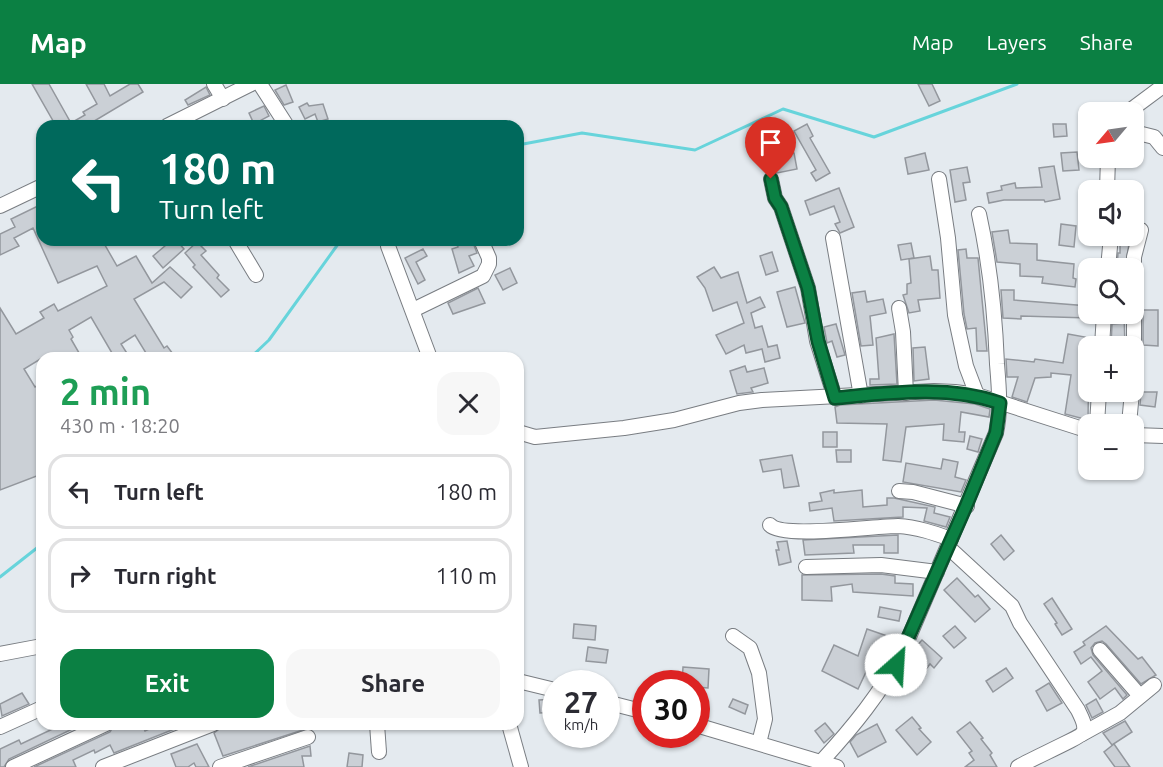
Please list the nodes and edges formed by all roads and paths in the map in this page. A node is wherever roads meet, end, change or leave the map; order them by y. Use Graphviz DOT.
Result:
graph roads {
  1 [pos="214,84"];
  2 [pos="251,84"];
  3 [pos="260,84"];
  4 [pos="1163,86"];
  5 [pos="223,99"];
  6 [pos="1141,102"];
  7 [pos="180,120"];
  8 [pos="283,120"];
  9 [pos="1144,134"];
  10 [pos="1163,148"];
  11 [pos="771,179"];
  12 [pos="939,179"];
  13 [pos="36,189"];
  14 [pos="0,206"];
  15 [pos="979,214"];
  16 [pos="833,238"];
  17 [pos="239,246"];
  18 [pos="388,246"];
  19 [pos="484,246"];
  20 [pos="1137,246"];
  21 [pos="256,275"];
  22 [pos="899,308"];
  23 [pos="413,310"];
  24 [pos="1134,336"];
  25 [pos="428,352"];
  26 [pos="906,393"];
  27 [pos="977,395"];
  28 [pos="861,396"];
  29 [pos="835,398"];
  30 [pos="1000,403"];
  31 [pos="1078,427"];
  32 [pos="524,434"];
  33 [pos="1144,435"];
  34 [pos="1163,436"];
  35 [pos="899,491"];
  36 [pos="966,506"];
  37 [pos="770,525"];
  38 [pos="950,543"];
  39 [pos="806,567"];
  40 [pos="937,572"];
  41 [pos="733,636"];
  42 [pos="36,647"];
  43 [pos="1100,650"];
  44 [pos="0,654"];
  45 [pos="524,682"];
  46 [pos="1154,684"];
  47 [pos="542,687"];
  48 [pos="1140,696"];
  49 [pos="36,711"];
  50 [pos="0,727"];
  51 [pos="710,729"];
  52 [pos="93,730"];
  53 [pos="198,730"];
  54 [pos="377,730"];
  55 [pos="511,730"];
  56 [pos="1082,734"];
  57 [pos="308,737"];
  58 [pos="759,744"];
  59 [pos="379,752"];
  60 [pos="821,764"];
  61 [pos="13,767"];
  62 [pos="103,767"];
  63 [pos="220,767"];
  64 [pos="521,767"];
  65 [pos="837,767"];
  66 [pos="1018,767"];
  1 -- 5 [label="street"];
  2 -- 5 [label="street"];
  3 -- 8 [label="street"];
  4 -- 6 [label="street"];
  5 -- 7 [label="street"];
  9 -- 10 [label="street"];
  11 -- 29 [label="street"];
  12 -- 27 [label="street"];
  13 -- 14 [label="street"];
  15 -- 30 [label="street"];
  16 -- 28 [label="street"];
  17 -- 21 [label="street"];
  18 -- 23 [label="street"];
  19 -- 23 [label="street"];
  20 -- 24 [label="street"];
  22 -- 26 [label="street"];
  23 -- 25 [label="street"];
  26 -- 27 [label="street"];
  26 -- 28 [label="street"];
  27 -- 30 [label="street"];
  28 -- 29 [label="street"];
  29 -- 32 [label="street"];
  30 -- 31 [label="street"];
  30 -- 36 [label="street"];
  33 -- 34 [label="street"];
  35 -- 36 [label="street"];
  36 -- 38 [label="street"];
  37 -- 38 [label="street"];
  38 -- 40 [label="street"];
  38 -- 56 [label="street"];
  39 -- 40 [label="street"];
  40 -- 60 [label="street"];
  41 -- 58 [label="street"];
  42 -- 44 [label="street"];
  43 -- 48 [label="street"];
  45 -- 47 [label="street"];
  46 -- 48 [label="street"];
  48 -- 56 [label="street"];
  49 -- 50 [label="street"];
  51 -- 58 [label="street"];
  52 -- 61 [label="street"];
  53 -- 62 [label="street"];
  54 -- 59 [label="street"];
  55 -- 64 [label="street"];
  56 -- 66 [label="street"];
  57 -- 63 [label="street"];
  58 -- 60 [label="street"];
  60 -- 65 [label="street"];
}
